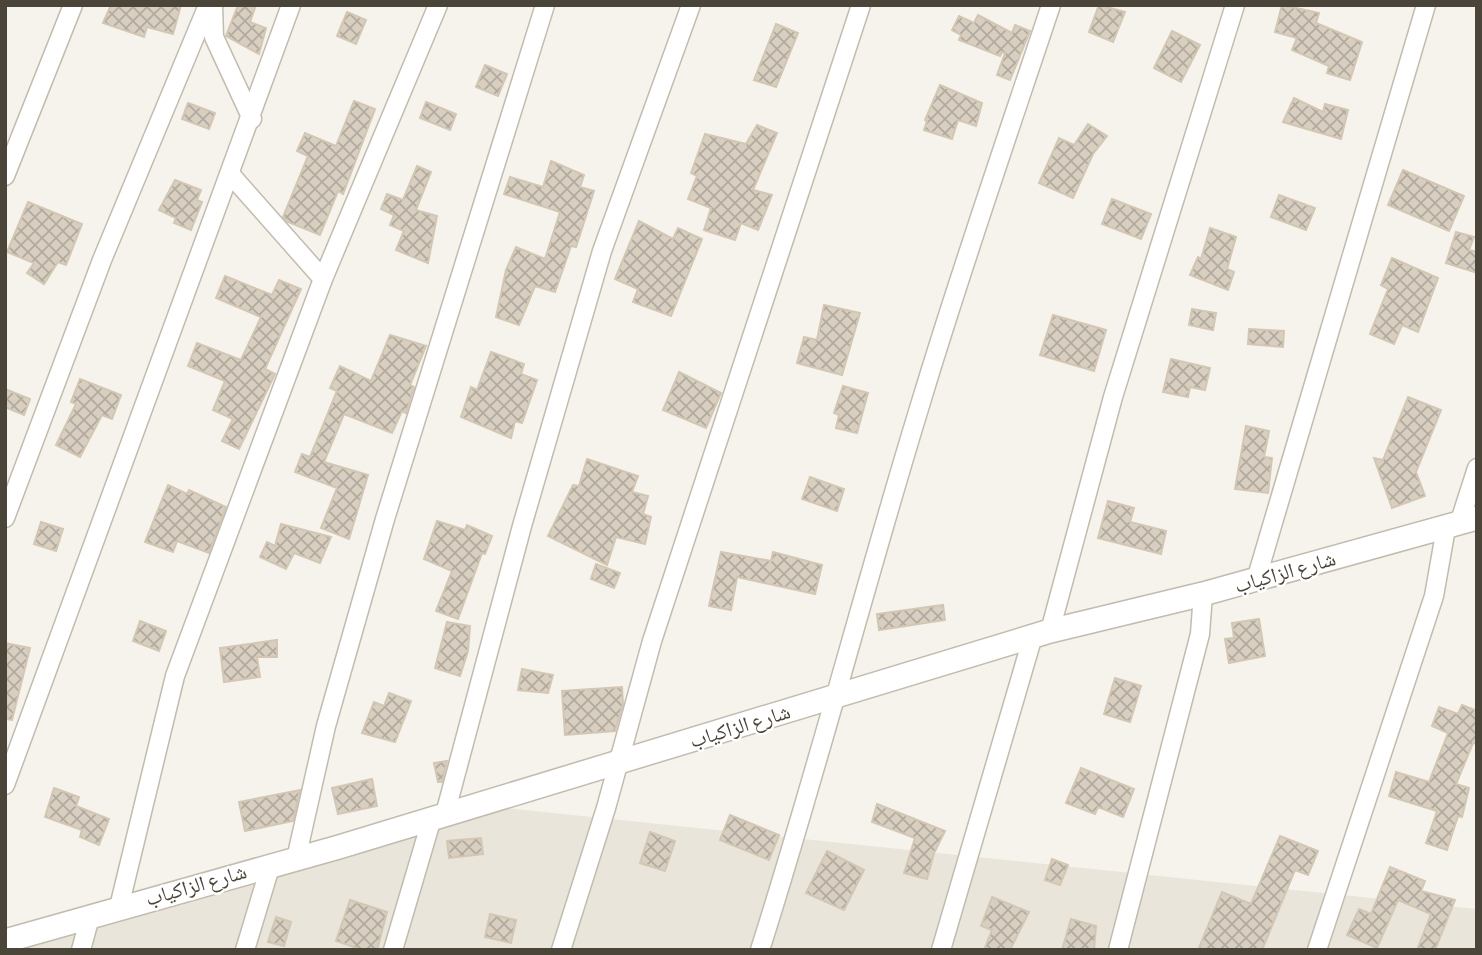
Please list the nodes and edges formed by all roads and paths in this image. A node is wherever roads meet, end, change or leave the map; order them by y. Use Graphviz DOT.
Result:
graph roads {
  1 [pos="73,5"];
  2 [pos="211,5"];
  3 [pos="290,5"];
  4 [pos="438,5"];
  5 [pos="545,5"];
  6 [pos="691,5"];
  7 [pos="860,5"];
  8 [pos="1051,5"];
  9 [pos="1235,5"];
  10 [pos="1426,5"];
  11 [pos="252,119"];
  12 [pos="231,175"];
  13 [pos="5,176"];
  14 [pos="323,279"];
  15 [pos="1477,468"];
  16 [pos="5,519"];
  17 [pos="1461,523"];
  18 [pos="1256,580"];
  19 [pos="1203,594"];
  20 [pos="1041,633"];
  21 [pos="835,696"];
  22 [pos="617,764"];
  23 [pos="5,785"];
  24 [pos="439,816"];
  25 [pos="296,859"];
  26 [pos="271,864"];
  27 [pos="119,907"];
  28 [pos="90,917"];
  29 [pos="5,941"];
  30 [pos="81,950"];
  31 [pos="245,950"];
  32 [pos="393,950"];
  33 [pos="561,950"];
  34 [pos="760,950"];
  35 [pos="942,950"];
  36 [pos="1118,950"];
  37 [pos="1317,950"];
  1 -- 13 [label="street"];
  2 -- 11 [label="street"];
  2 -- 16 [label="street"];
  3 -- 11 [label="street"];
  4 -- 14 [label="street"];
  5 -- 25 [label="street"];
  6 -- 24 [label="street"];
  7 -- 22 [label="street"];
  8 -- 21 [label="street"];
  9 -- 20 [label="street"];
  10 -- 18 [label="street"];
  11 -- 12 [label="street"];
  12 -- 14 [label="street"];
  12 -- 23 [label="street"];
  14 -- 27 [label="street"];
  15 -- 17 [label="street"];
  17 -- 18 [label="street, شارع الزاكياب"];
  17 -- 37 [label="street"];
  18 -- 19 [label="street, شارع الزاكياب"];
  19 -- 20 [label="street, شارع الزاكياب"];
  19 -- 36 [label="street"];
  20 -- 21 [label="street, شارع الزاكياب"];
  20 -- 35 [label="street"];
  21 -- 22 [label="street, شارع الزاكياب"];
  21 -- 34 [label="street"];
  22 -- 24 [label="street, شارع الزاكياب"];
  22 -- 33 [label="street"];
  24 -- 25 [label="street, شارع الزاكياب"];
  24 -- 32 [label="street"];
  25 -- 26 [label="street, شارع الزاكياب"];
  26 -- 27 [label="street, شارع الزاكياب"];
  26 -- 31 [label="street"];
  27 -- 28 [label="street, شارع الزاكياب"];
  28 -- 29 [label="street, شارع الزاكياب"];
  28 -- 30 [label="street"];
}
